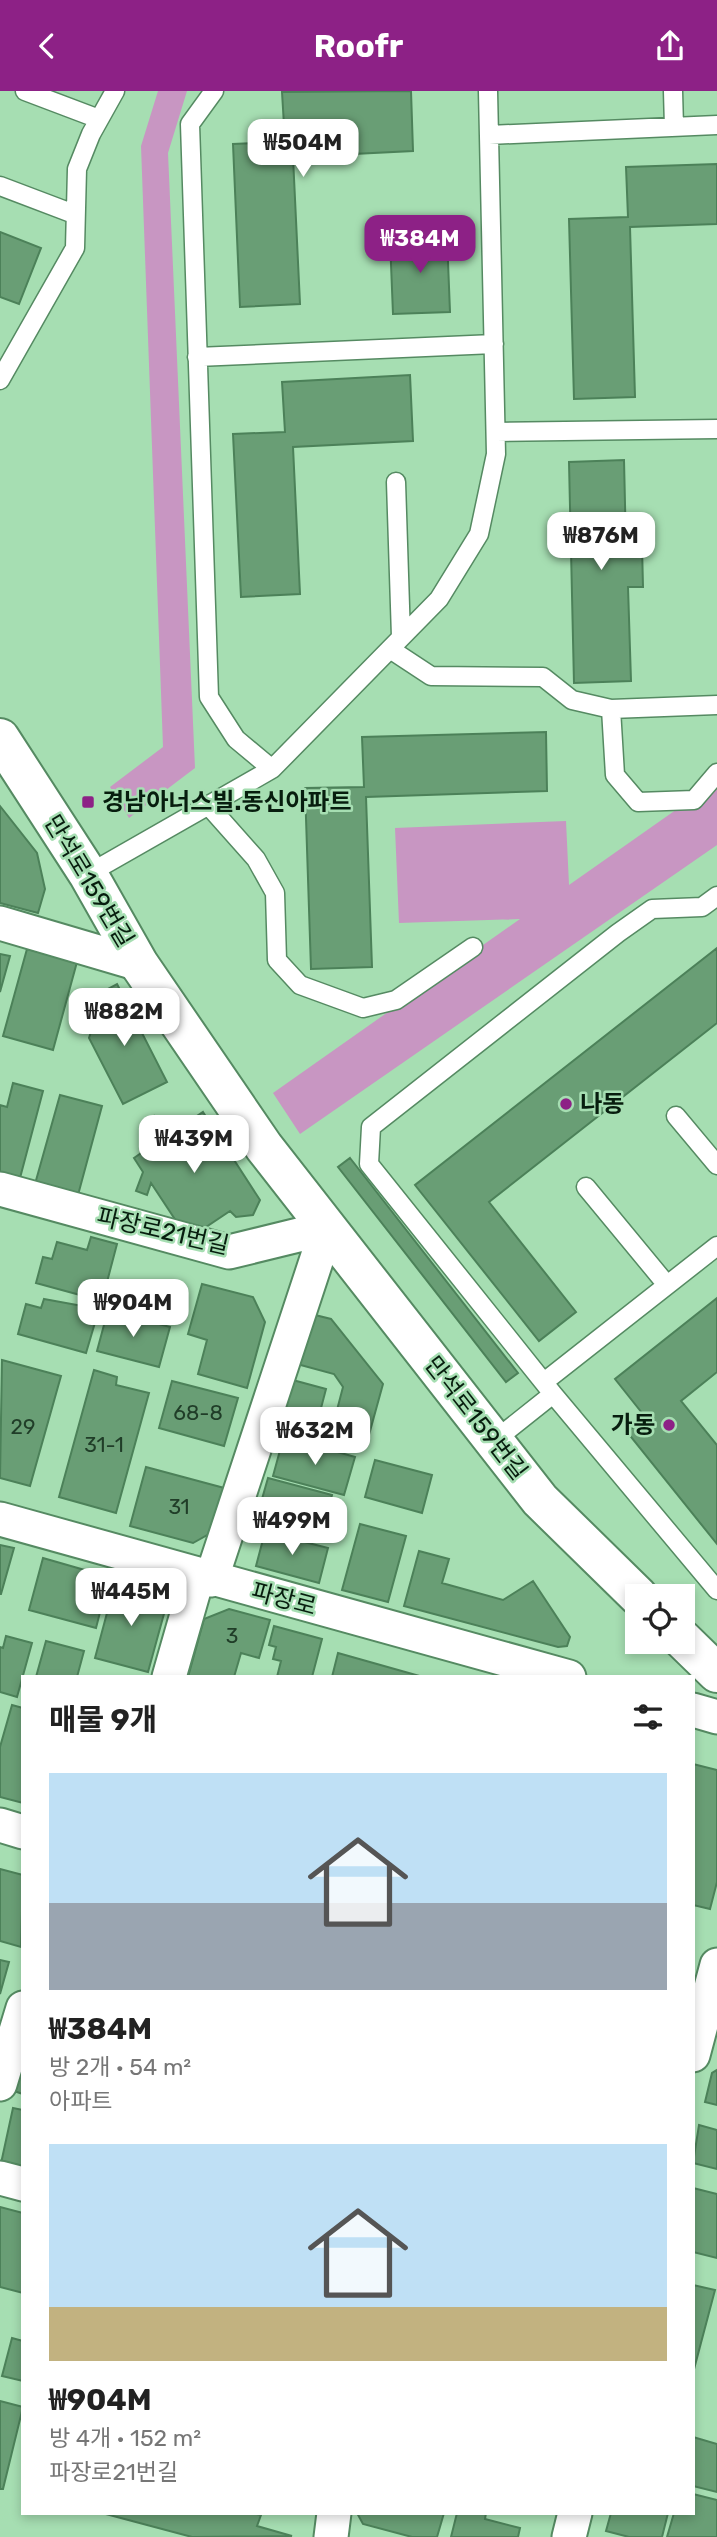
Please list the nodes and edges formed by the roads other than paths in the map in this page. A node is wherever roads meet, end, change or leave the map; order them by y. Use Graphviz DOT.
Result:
graph roads {
  1 [pos="25,91"];
  2 [pos="115,91"];
  3 [pos="214,91"];
  4 [pos="488,91"];
  5 [pos="673,91"];
  6 [pos="99,118"];
  7 [pos="717,125"];
  8 [pos="674,127"];
  9 [pos="489,135"];
  10 [pos="0,186"];
  11 [pos="74,214"];
  12 [pos="494,344"];
  13 [pos="197,357"];
  14 [pos="0,380"];
  15 [pos="717,429"];
  16 [pos="497,432"];
  17 [pos="396,482"];
  18 [pos="395,643"];
  19 [pos="717,705"];
  20 [pos="611,709"];
  21 [pos="0,737"];
  22 [pos="272,769"];
  23 [pos="717,773"];
  24 [pos="208,805"];
  25 [pos="88,874"];
  26 [pos="717,896"];
  27 [pos="0,923"];
  28 [pos="473,947"];
  29 [pos="139,964"];
  30 [pos="676,1116"];
  31 [pos="717,1165"];
  32 [pos="586,1187"];
  33 [pos="0,1189"];
  34 [pos="327,1228"];
  35 [pos="717,1246"];
  36 [pos="667,1285"];
  37 [pos="549,1388"];
  38 [pos="494,1441"];
  39 [pos="0,1519"];
  40 [pos="205,1578"];
  41 [pos="626,1584"];
  42 [pos="717,1590"];
  43 [pos="695,1652"];
  44 [pos="717,1673"];
  45 [pos="170,1675"];
  46 [pos="562,1675"];
  47 [pos="695,1711"];
  48 [pos="717,1717"];
  49 [pos="0,1825"];
  50 [pos="21,1831"];
  51 [pos="717,1965"];
  52 [pos="21,2018"];
  53 [pos="701,2037"];
  54 [pos="0,2084"];
  55 [pos="0,2178"];
  56 [pos="21,2183"];
  57 [pos="334,2515"];
  58 [pos="574,2515"];
  59 [pos="331,2537"];
  60 [pos="569,2537"];
  1 -- 6 [label="lane"];
  2 -- 6 [label="lane"];
  3 -- 13 [label="lane"];
  4 -- 9 [label="lane"];
  5 -- 8 [label="lane"];
  6 -- 11 [label="lane"];
  7 -- 8 [label="lane"];
  8 -- 9 [label="lane"];
  9 -- 12 [label="lane"];
  10 -- 11 [label="lane"];
  11 -- 14 [label="lane"];
  12 -- 13 [label="lane"];
  12 -- 16 [label="lane"];
  13 -- 22 [label="lane"];
  15 -- 16 [label="lane"];
  16 -- 18 [label="lane"];
  17 -- 18 [label="lane"];
  18 -- 20 [label="lane"];
  18 -- 22 [label="lane"];
  19 -- 20 [label="lane"];
  20 -- 23 [label="lane"];
  21 -- 25 [label="street, 만석로159번길"];
  22 -- 24 [label="lane"];
  24 -- 25 [label="lane"];
  24 -- 28 [label="lane"];
  25 -- 29 [label="street, 만석로159번길"];
  26 -- 37 [label="lane"];
  27 -- 29 [label="street"];
  29 -- 34 [label="street, 만석로159번길"];
  30 -- 31 [label="lane"];
  32 -- 36 [label="lane"];
  33 -- 34 [label="street, 파장로21번길"];
  34 -- 38 [label="street, 만석로159번길"];
  34 -- 40 [label="street"];
  35 -- 36 [label="lane"];
  36 -- 37 [label="lane"];
  37 -- 38 [label="lane"];
  37 -- 42 [label="lane"];
  38 -- 41 [label="street, 만석로159번길"];
  39 -- 40 [label="street, 파장로"];
  40 -- 45 [label="street"];
  40 -- 46 [label="street, 파장로"];
  43 -- 44 [label="street"];
  47 -- 48 [label="street"];
  49 -- 50 [label="street"];
  51 -- 53 [label="street"];
  52 -- 54 [label="street"];
  55 -- 56 [label="street"];
  57 -- 59 [label="street"];
  58 -- 60 [label="street"];
}
